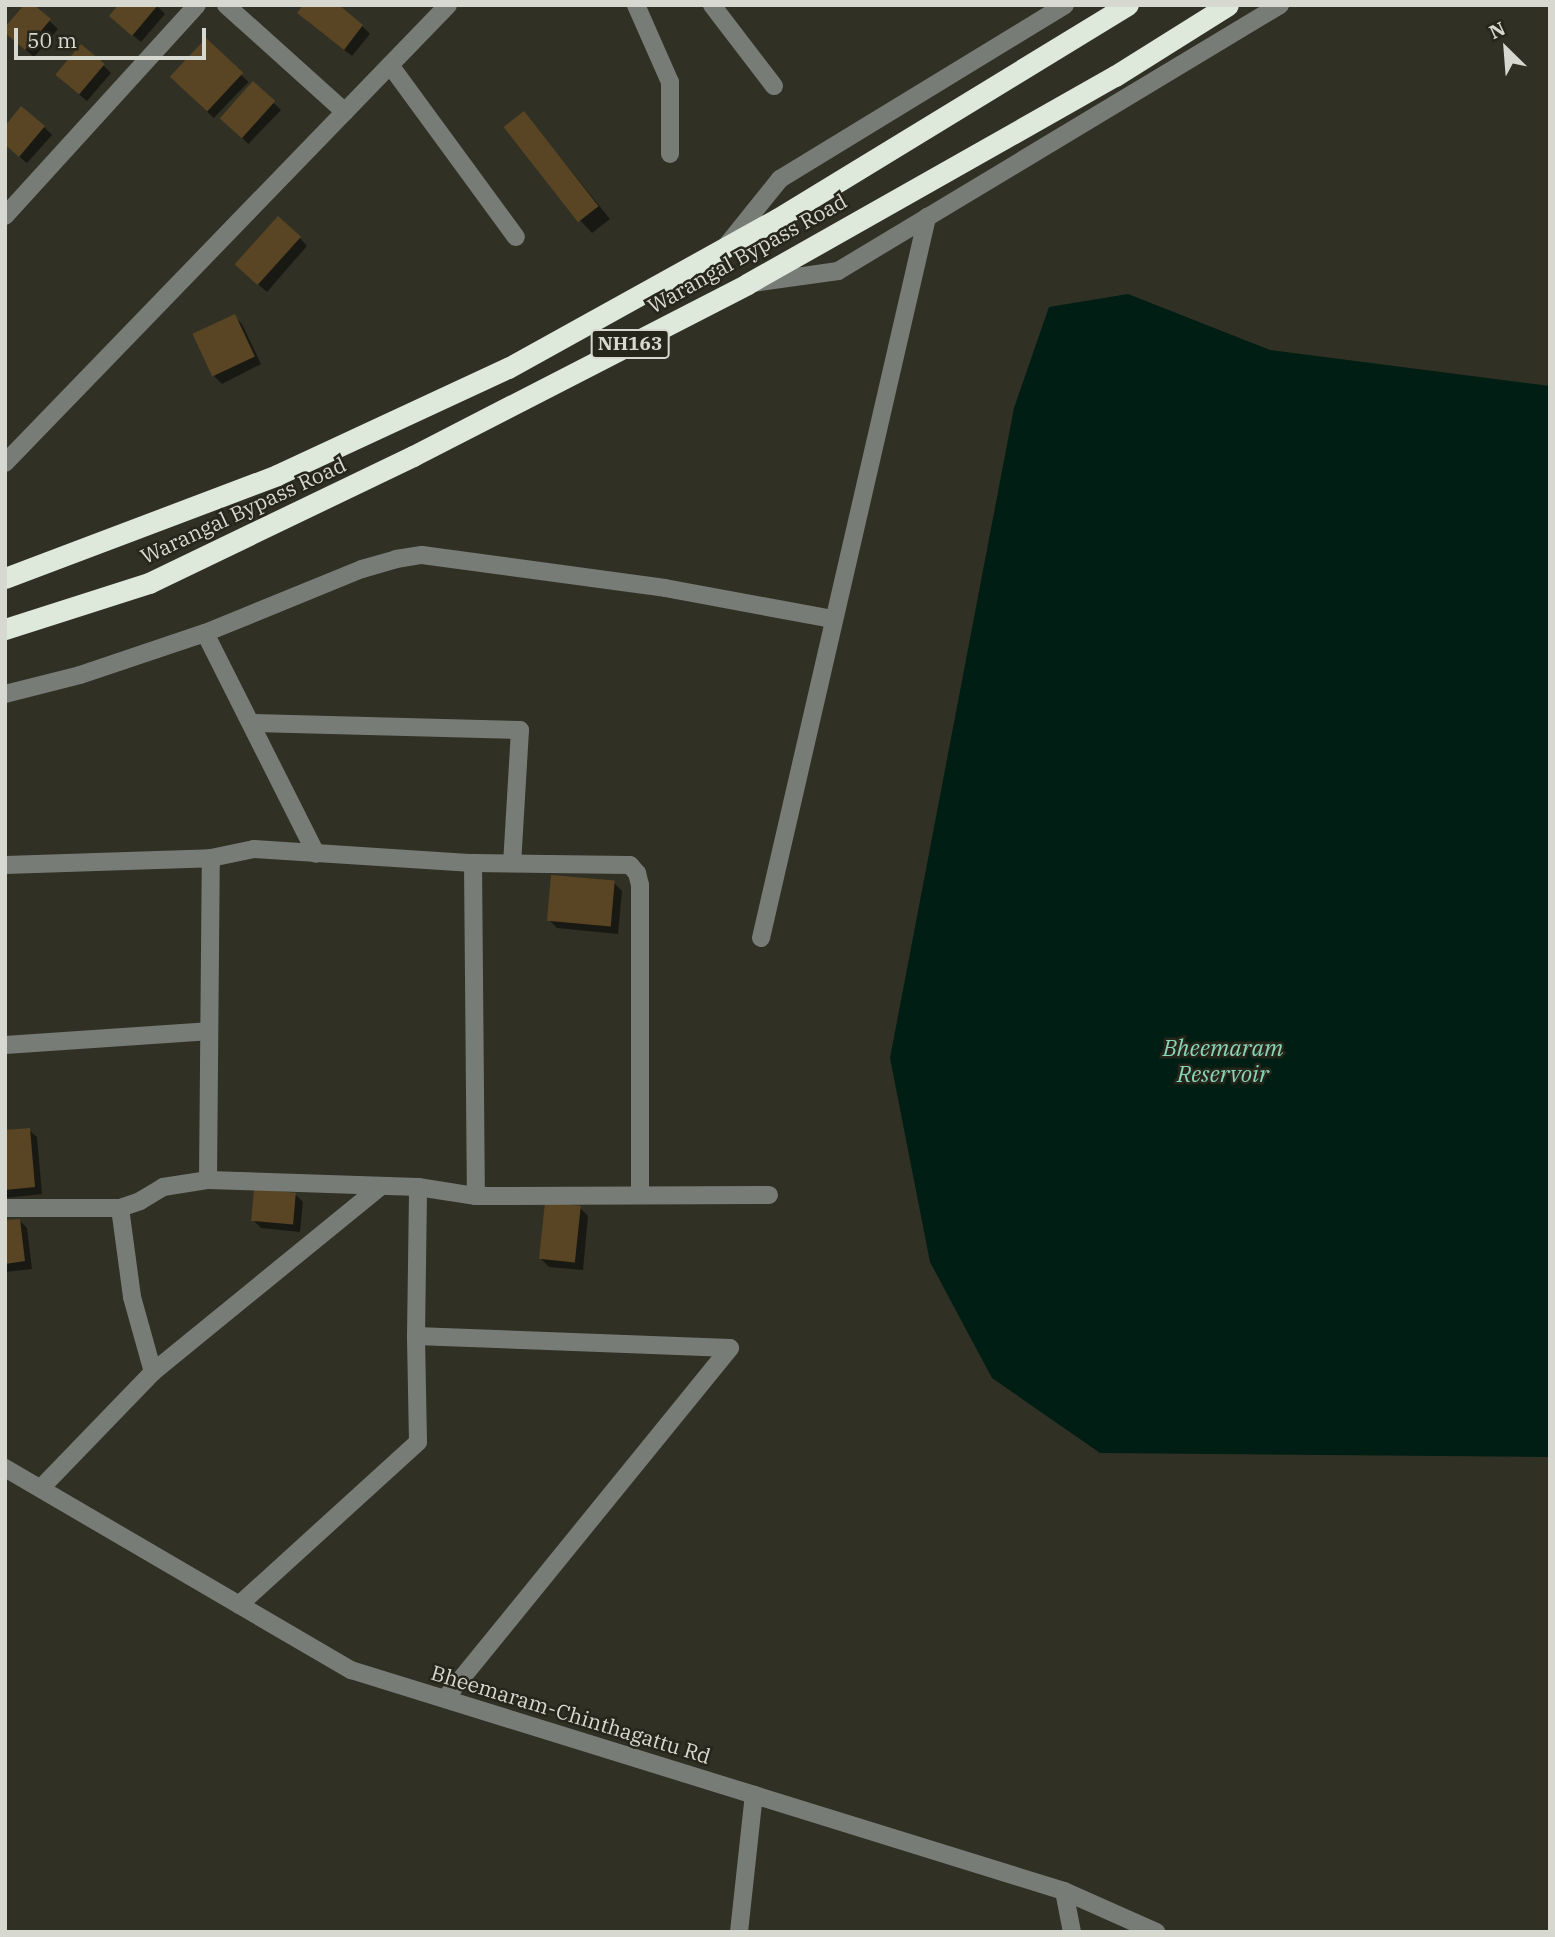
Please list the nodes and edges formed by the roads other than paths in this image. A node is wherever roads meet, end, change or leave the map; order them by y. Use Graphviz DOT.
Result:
graph roads {
  1 [pos="197,5"];
  2 [pos="226,5"];
  3 [pos="448,5"];
  4 [pos="636,5"];
  5 [pos="712,5"];
  6 [pos="1065,5"];
  7 [pos="1128,5"];
  8 [pos="1227,5"];
  9 [pos="1280,5"];
  10 [pos="390,65"];
  11 [pos="774,86"];
  12 [pos="345,112"];
  13 [pos="670,155"];
  14 [pos="5,216"];
  15 [pos="927,217"];
  16 [pos="516,237"];
  17 [pos="724,248"];
  18 [pos="747,284"];
  19 [pos="5,463"];
  20 [pos="5,578"];
  21 [pos="833,619"];
  22 [pos="5,629"];
  23 [pos="205,633"];
  24 [pos="5,694"];
  25 [pos="250,723"];
  26 [pos="316,854"];
  27 [pos="211,858"];
  28 [pos="472,863"];
  29 [pos="512,863"];
  30 [pos="5,865"];
  31 [pos="761,938"];
  32 [pos="208,1031"];
  33 [pos="5,1045"];
  34 [pos="208,1180"];
  35 [pos="380,1186"];
  36 [pos="418,1187"];
  37 [pos="640,1195"];
  38 [pos="769,1195"];
  39 [pos="476,1196"];
  40 [pos="5,1208"];
  41 [pos="120,1208"];
  42 [pos="416,1336"];
  43 [pos="153,1372"];
  44 [pos="5,1468"];
  45 [pos="41,1488"];
  46 [pos="239,1605"];
  47 [pos="445,1699"];
  48 [pos="754,1795"];
  49 [pos="1064,1891"];
  50 [pos="739,1932"];
  51 [pos="1072,1932"];
  52 [pos="1156,1932"];
  1 -- 14 [label="street"];
  2 -- 12 [label="street"];
  3 -- 10 [label="street"];
  4 -- 13 [label="street"];
  5 -- 11 [label="street"];
  6 -- 17 [label="street"];
  7 -- 17 [label="highway, Warangal Bypass Road / NH163"];
  8 -- 18 [label="highway, Warangal Bypass Road / NH163"];
  9 -- 15 [label="street"];
  10 -- 12 [label="street"];
  10 -- 16 [label="street"];
  12 -- 19 [label="street"];
  15 -- 18 [label="street"];
  15 -- 21 [label="street"];
  17 -- 20 [label="highway, Warangal Bypass Road / NH163"];
  18 -- 22 [label="highway, Warangal Bypass Road / NH163"];
  21 -- 23 [label="street"];
  21 -- 31 [label="street"];
  23 -- 24 [label="street"];
  23 -- 25 [label="street"];
  25 -- 26 [label="street"];
  25 -- 29 [label="street"];
  26 -- 27 [label="street"];
  26 -- 28 [label="street"];
  27 -- 30 [label="street"];
  27 -- 32 [label="street"];
  28 -- 29 [label="street"];
  28 -- 39 [label="street"];
  29 -- 37 [label="street"];
  32 -- 33 [label="street"];
  32 -- 34 [label="street"];
  34 -- 35 [label="street"];
  34 -- 41 [label="street"];
  35 -- 36 [label="street"];
  35 -- 43 [label="street"];
  36 -- 39 [label="street"];
  36 -- 42 [label="street"];
  37 -- 38 [label="street"];
  37 -- 39 [label="street"];
  40 -- 41 [label="street"];
  41 -- 43 [label="street"];
  42 -- 46 [label="street"];
  42 -- 47 [label="street"];
  43 -- 45 [label="street"];
  44 -- 45 [label="street, Bheemaram-Chinthagattu Rd"];
  45 -- 46 [label="street, Bheemaram-Chinthagattu Rd"];
  46 -- 47 [label="street, Bheemaram-Chinthagattu Rd"];
  47 -- 48 [label="street, Bheemaram-Chinthagattu Rd"];
  48 -- 49 [label="street, Bheemaram-Chinthagattu Rd"];
  48 -- 50 [label="street"];
  49 -- 51 [label="street"];
  49 -- 52 [label="street, Bheemaram-Chinthagattu Rd"];
}
